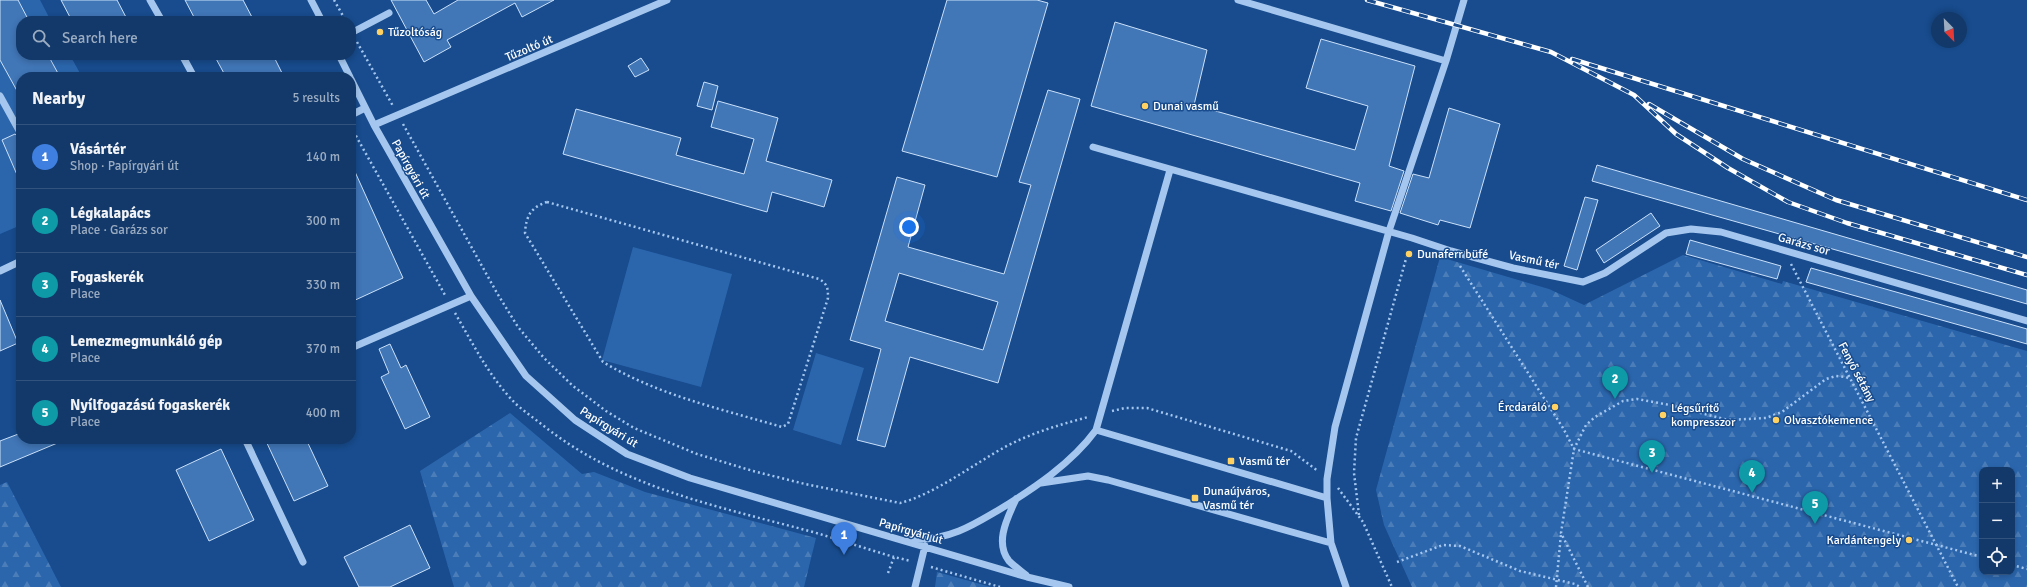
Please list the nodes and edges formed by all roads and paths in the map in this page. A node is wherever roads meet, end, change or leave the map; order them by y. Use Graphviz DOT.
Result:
graph roads {
  1 [pos="150,0"];
  2 [pos="311,0"];
  3 [pos="334,0"];
  4 [pos="667,0"];
  5 [pos="1238,0"];
  6 [pos="1464,0"];
  7 [pos="389,13"];
  8 [pos="159,16"];
  9 [pos="319,16"];
  10 [pos="343,16"];
  11 [pos="356,30"];
  12 [pos="356,42"];
  13 [pos="185,60"];
  14 [pos="341,60"];
  15 [pos="1446,61"];
  16 [pos="191,72"];
  17 [pos="347,72"];
  18 [pos="356,90"];
  19 [pos="0,96"];
  20 [pos="365,108"];
  21 [pos="356,112"];
  22 [pos="398,116"];
  23 [pos="16,125"];
  24 [pos="374,125"];
  25 [pos="356,136"];
  26 [pos="1093,147"];
  27 [pos="1170,170"];
  28 [pos="1389,231"];
  29 [pos="1412,238"];
  30 [pos="1784,250"];
  31 [pos="1451,251"];
  32 [pos="16,263"];
  33 [pos="0,270"];
  34 [pos="1583,282"];
  35 [pos="470,296"];
  36 [pos="451,305"];
  37 [pos="2027,321"];
  38 [pos="356,346"];
  39 [pos="1850,379"];
  40 [pos="1101,413"];
  41 [pos="788,424"];
  42 [pos="1096,430"];
  43 [pos="247,444"];
  44 [pos="1574,449"];
  45 [pos="1327,479"];
  46 [pos="1039,484"];
  47 [pos="1327,498"];
  48 [pos="1017,499"];
  49 [pos="1359,516"];
  50 [pos="1561,533"];
  51 [pos="897,539"];
  52 [pos="1331,543"];
  53 [pos="1935,544"];
  54 [pos="925,546"];
  55 [pos="1979,556"];
  56 [pos="894,557"];
  57 [pos="304,562"];
  58 [pos="1397,562"];
  59 [pos="921,564"];
  60 [pos="2015,566"];
  61 [pos="2027,569"];
  62 [pos="888,573"];
  63 [pos="1342,575"];
  64 [pos="1028,577"];
  65 [pos="1557,580"];
  66 [pos="915,587"];
  67 [pos="1000,587"];
  68 [pos="1069,587"];
  69 [pos="1346,587"];
  70 [pos="1349,587"];
  71 [pos="1392,587"];
  72 [pos="1556,587"];
  73 [pos="1580,587"];
  74 [pos="1588,587"];
  75 [pos="1958,587"];
  1 -- 8 [label="street"];
  2 -- 9 [label="street"];
  3 -- 10 [label="path"];
  4 -- 22 [label="street, Tűzoltó út"];
  5 -- 15 [label="street"];
  6 -- 15 [label="street"];
  7 -- 11 [label="street"];
  12 -- 22 [label="path"];
  13 -- 16 [label="street"];
  14 -- 17 [label="street, Papírgyári út"];
  15 -- 28 [label="street"];
  18 -- 20 [label="street, Papírgyári út"];
  19 -- 23 [label="street"];
  20 -- 21 [label="street"];
  20 -- 24 [label="street, Papírgyári út"];
  22 -- 24 [label="street, Tűzoltó út"];
  22 -- 40 [label="path"];
  24 -- 35 [label="street, Papírgyári út"];
  25 -- 36 [label="path"];
  26 -- 27 [label="street, Vasmű tér"];
  27 -- 28 [label="street, Vasmű tér"];
  27 -- 40 [label="street"];
  28 -- 29 [label="street, Vasmű tér"];
  28 -- 45 [label="street"];
  29 -- 31 [label="street, Vasmű tér"];
  29 -- 49 [label="path"];
  30 -- 34 [label="street, Garázs sor"];
  30 -- 37 [label="street, Garázs sor"];
  30 -- 39 [label="path, Fenyő sétány"];
  31 -- 34 [label="street, Vasmű tér"];
  31 -- 44 [label="path"];
  32 -- 33 [label="street"];
  35 -- 36 [label="street"];
  35 -- 51 [label="street, Papírgyári út"];
  36 -- 38 [label="street"];
  36 -- 56 [label="path"];
  39 -- 44 [label="path"];
  39 -- 53 [label="path, Fenyő sétány"];
  40 -- 42 [label="street"];
  40 -- 45 [label="path"];
  41 -- 41 [label="path"];
  42 -- 46 [label="street"];
  42 -- 47 [label="street"];
  43 -- 57 [label="street"];
  44 -- 50 [label="path"];
  44 -- 53 [label="path"];
  45 -- 47 [label="street"];
  45 -- 49 [label="path"];
  46 -- 48 [label="street"];
  46 -- 52 [label="street"];
  47 -- 52 [label="street"];
  48 -- 51 [label="street"];
  48 -- 64 [label="street"];
  49 -- 71 [label="path"];
  50 -- 65 [label="path"];
  50 -- 74 [label="path"];
  51 -- 54 [label="street, Papírgyári út"];
  52 -- 63 [label="street"];
  53 -- 55 [label="path"];
  53 -- 75 [label="path, Fenyő sétány"];
  54 -- 59 [label="street"];
  54 -- 64 [label="street, Papírgyári út"];
  56 -- 59 [label="path"];
  56 -- 62 [label="path"];
  58 -- 65 [label="path"];
  59 -- 66 [label="street"];
  59 -- 67 [label="path"];
  60 -- 61 [label="path"];
  63 -- 69 [label="street"];
  63 -- 70 [label="street"];
  64 -- 68 [label="street, Papírgyári út"];
  65 -- 72 [label="path"];
  65 -- 73 [label="path"];
}
